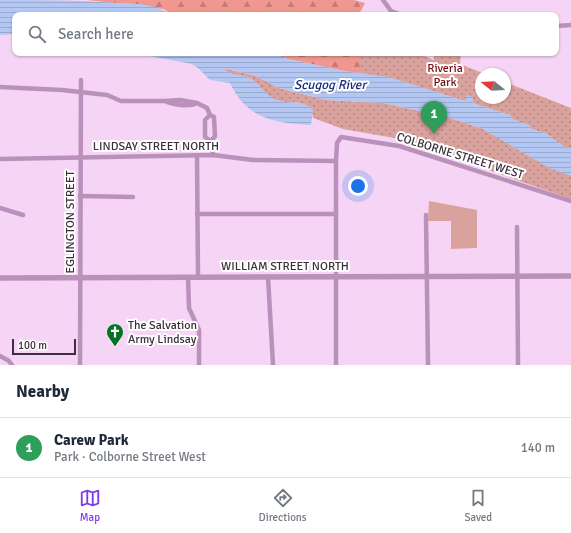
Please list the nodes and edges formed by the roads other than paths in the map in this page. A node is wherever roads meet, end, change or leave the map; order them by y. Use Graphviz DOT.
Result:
graph roads {
  1 [pos="384,2"];
  2 [pos="394,12"];
  3 [pos="571,25"];
  4 [pos="559,26"];
  5 [pos="81,80"];
  6 [pos="0,87"];
  7 [pos="81,93"];
  8 [pos="210,115"];
  9 [pos="211,142"];
  10 [pos="212,155"];
  11 [pos="197,156"];
  12 [pos="80,157"];
  13 [pos="0,159"];
  14 [pos="336,161"];
  15 [pos="80,196"];
  16 [pos="133,197"];
  17 [pos="571,201"];
  18 [pos="0,208"];
  19 [pos="197,214"];
  20 [pos="336,214"];
  21 [pos="426,215"];
  22 [pos="23,216"];
  23 [pos="517,227"];
  24 [pos="336,276"];
  25 [pos="427,276"];
  26 [pos="517,276"];
  27 [pos="571,276"];
  28 [pos="188,277"];
  29 [pos="198,277"];
  30 [pos="268,277"];
  31 [pos="0,278"];
  32 [pos="80,278"];
  33 [pos="0,356"];
  34 [pos="12,365"];
  35 [pos="80,365"];
  36 [pos="199,365"];
  37 [pos="273,365"];
  38 [pos="336,365"];
  39 [pos="428,365"];
  40 [pos="518,365"];
  1 -- 2 [label="street"];
  3 -- 4 [label="street"];
  5 -- 7 [label="street, EGLINGTON STREET"];
  6 -- 7 [label="street"];
  7 -- 8 [label="street"];
  7 -- 12 [label="street, EGLINGTON STREET"];
  8 -- 9 [label="street"];
  8 -- 9 [label="street"];
  9 -- 10 [label="street"];
  10 -- 11 [label="street, LINDSAY STREET NORTH"];
  10 -- 14 [label="street, LINDSAY STREET NORTH"];
  11 -- 12 [label="street, LINDSAY STREET NORTH"];
  11 -- 19 [label="street"];
  12 -- 13 [label="street, LINDSAY STREET NORTH"];
  12 -- 15 [label="street, EGLINGTON STREET"];
  14 -- 17 [label="street, COLBORNE STREET WEST"];
  14 -- 20 [label="street"];
  15 -- 16 [label="street"];
  15 -- 32 [label="street, EGLINGTON STREET"];
  18 -- 22 [label="street"];
  19 -- 20 [label="street"];
  19 -- 29 [label="street"];
  20 -- 24 [label="street"];
  21 -- 25 [label="street"];
  23 -- 26 [label="street"];
  24 -- 25 [label="street, WILLIAM STREET NORTH"];
  24 -- 30 [label="street, WILLIAM STREET NORTH"];
  24 -- 38 [label="street"];
  25 -- 26 [label="street, WILLIAM STREET NORTH"];
  25 -- 39 [label="street"];
  26 -- 27 [label="street, WILLIAM STREET NORTH"];
  26 -- 40 [label="street"];
  28 -- 29 [label="street, WILLIAM STREET NORTH"];
  28 -- 32 [label="street, WILLIAM STREET NORTH"];
  28 -- 36 [label="street"];
  29 -- 30 [label="street, WILLIAM STREET NORTH"];
  30 -- 37 [label="street"];
  31 -- 32 [label="street, WILLIAM STREET NORTH"];
  32 -- 35 [label="street, EGLINGTON STREET"];
  33 -- 34 [label="street"];
}
